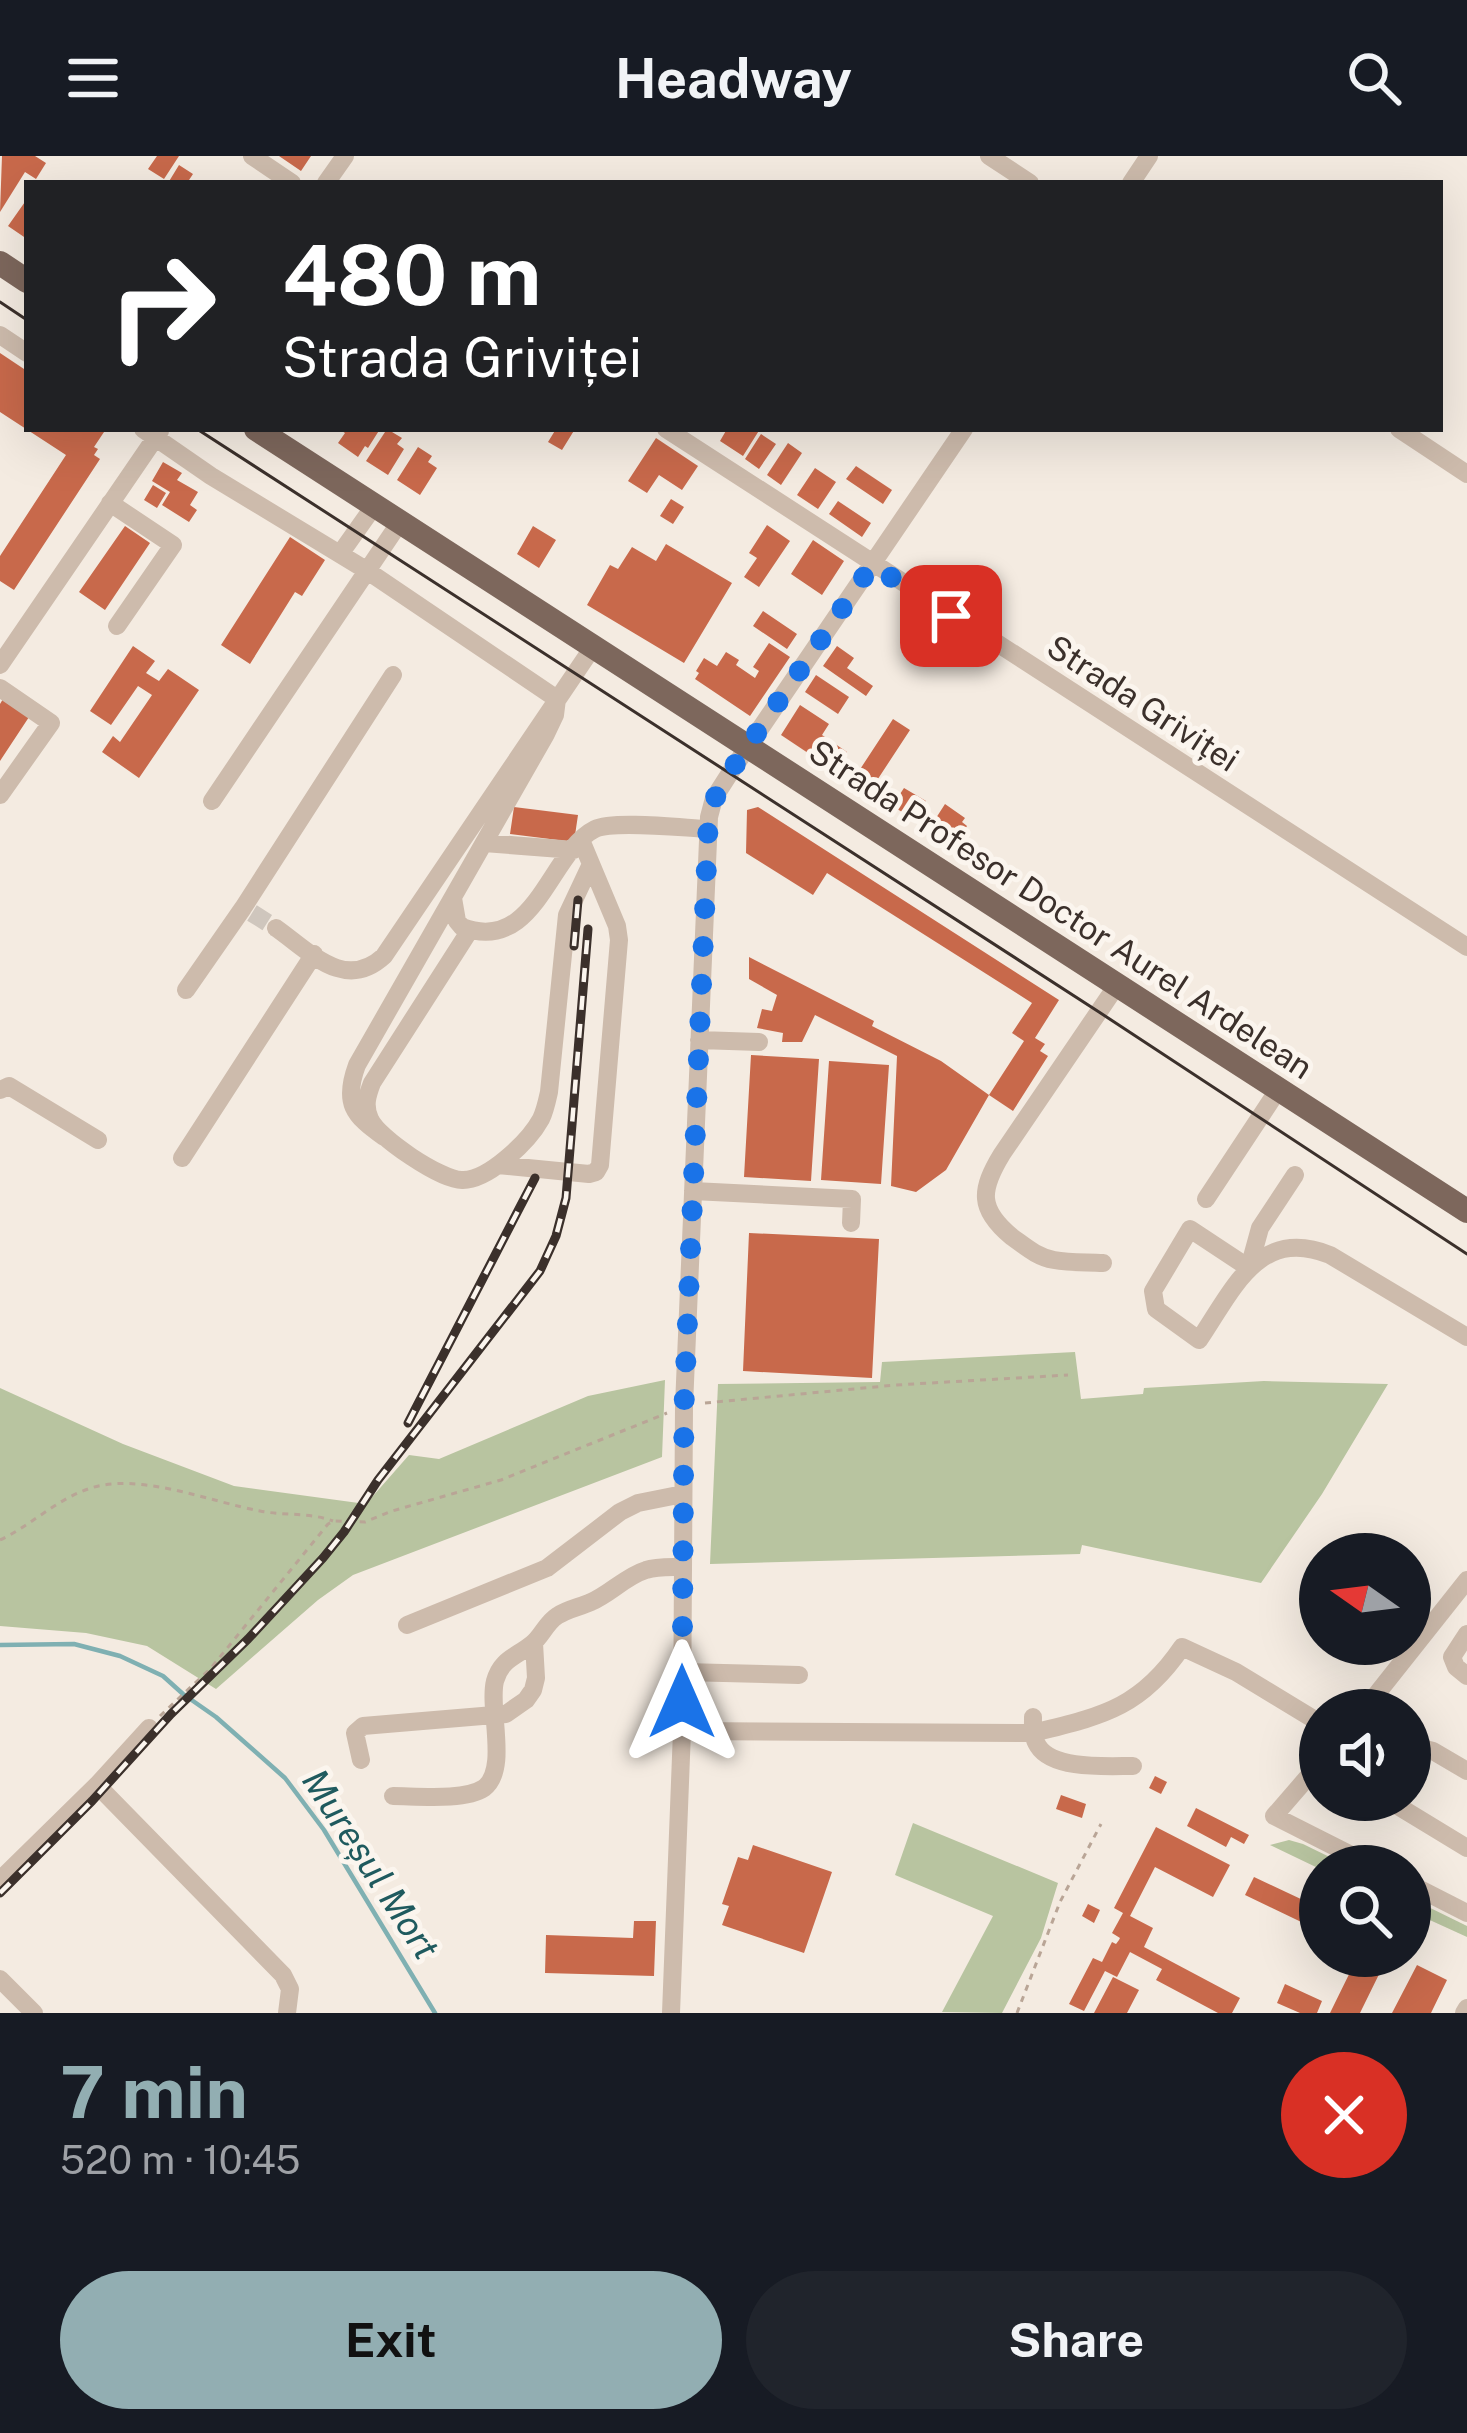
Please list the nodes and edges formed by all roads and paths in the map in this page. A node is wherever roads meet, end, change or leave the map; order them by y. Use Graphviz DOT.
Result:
graph roads {
  1 [pos="252,156"];
  2 [pos="989,156"];
  3 [pos="288,180"];
  4 [pos="1025,180"];
  5 [pos="153,432"];
  6 [pos="261,432"];
  7 [pos="671,432"];
  8 [pos="962,432"];
  9 [pos="1404,432"];
  10 [pos="1467,474"];
  11 [pos="110,503"];
  12 [pos="374,506"];
  13 [pos="400,522"];
  14 [pos="340,554"];
  15 [pos="872,565"];
  16 [pos="367,570"];
  17 [pos="117,626"];
  18 [pos="593,647"];
  19 [pos="0,664"];
  20 [pos="393,675"];
  21 [pos="0,688"];
  22 [pos="557,699"];
  23 [pos="748,745"];
  24 [pos="0,795"];
  25 [pos="212,801"];
  26 [pos="708,829"];
  27 [pos="484,843"];
  28 [pos="577,845"];
  29 [pos="591,864"];
  30 [pos="453,898"];
  31 [pos="275,928"];
  32 [pos="470,930"];
  33 [pos="1467,947"];
  34 [pos="314,954"];
  35 [pos="1117,985"];
  36 [pos="186,990"];
  37 [pos="699,1040"];
  38 [pos="759,1042"];
  39 [pos="0,1090"];
  40 [pos="1278,1090"];
  41 [pos="384,1137"];
  42 [pos="98,1140"];
  43 [pos="182,1158"];
  44 [pos="498,1165"];
  45 [pos="1295,1175"];
  46 [pos="693,1191"];
  47 [pos="1206,1199"];
  48 [pos="1467,1211"];
  49 [pos="850,1223"];
  50 [pos="1103,1263"];
  51 [pos="1249,1268"];
  52 [pos="1467,1336"];
  53 [pos="1068,1375"];
  54 [pos="684,1406"];
  55 [pos="683,1495"];
  56 [pos="334,1521"];
  57 [pos="0,1540"];
  58 [pos="683,1567"];
  59 [pos="1467,1580"];
  60 [pos="406,1625"];
  61 [pos="1467,1634"];
  62 [pos="534,1642"];
  63 [pos="682,1672"];
  64 [pos="799,1675"];
  65 [pos="1467,1676"];
  66 [pos="1381,1689"];
  67 [pos="1299,1710"];
  68 [pos="494,1716"];
  69 [pos="1033,1725"];
  70 [pos="149,1728"];
  71 [pos="682,1731"];
  72 [pos="1431,1750"];
  73 [pos="361,1760"];
  74 [pos="1133,1766"];
  75 [pos="1467,1771"];
  76 [pos="97,1785"];
  77 [pos="1299,1787"];
  78 [pos="393,1796"];
  79 [pos="1423,1821"];
  80 [pos="1101,1824"];
  81 [pos="1331,1845"];
  82 [pos="1467,1848"];
  83 [pos="0,1880"];
  84 [pos="1431,1895"];
  85 [pos="1467,1913"];
  86 [pos="0,1978"];
  87 [pos="34,2013"];
  88 [pos="286,2013"];
  89 [pos="671,2013"];
  90 [pos="1017,2013"];
  1 -- 3 [label="street"];
  2 -- 4 [label="street"];
  5 -- 11 [label="street"];
  5 -- 14 [label="street"];
  6 -- 12 [label="main road, Strada Profesor Doctor Aurel Ardelean"];
  7 -- 15 [label="street, Strada Griviței"];
  8 -- 15 [label="street"];
  9 -- 10 [label="street"];
  11 -- 17 [label="street"];
  11 -- 19 [label="street"];
  12 -- 13 [label="main road, Strada Profesor Doctor Aurel Ardelean"];
  12 -- 14 [label="street"];
  13 -- 16 [label="street"];
  13 -- 18 [label="main road, Strada Profesor Doctor Aurel Ardelean"];
  14 -- 16 [label="street"];
  15 -- 23 [label="street"];
  15 -- 33 [label="street, Strada Griviței"];
  16 -- 22 [label="street"];
  16 -- 25 [label="street"];
  18 -- 22 [label="street"];
  18 -- 23 [label="main road, Strada Profesor Doctor Aurel Ardelean"];
  20 -- 36 [label="street"];
  21 -- 24 [label="street"];
  22 -- 27 [label="street"];
  22 -- 34 [label="street"];
  23 -- 26 [label="street"];
  23 -- 35 [label="main road, Strada Profesor Doctor Aurel Ardelean"];
  26 -- 28 [label="street"];
  26 -- 37 [label="street"];
  27 -- 28 [label="street"];
  27 -- 30 [label="street"];
  28 -- 29 [label="street"];
  28 -- 32 [label="street"];
  29 -- 44 [label="street"];
  29 -- 44 [label="street"];
  30 -- 32 [label="street"];
  30 -- 41 [label="street"];
  31 -- 34 [label="street"];
  32 -- 41 [label="street"];
  34 -- 43 [label="street"];
  35 -- 40 [label="main road, Strada Profesor Doctor Aurel Ardelean"];
  35 -- 50 [label="street"];
  37 -- 38 [label="street"];
  37 -- 46 [label="street"];
  39 -- 42 [label="street"];
  40 -- 47 [label="street"];
  40 -- 48 [label="main road, Strada Profesor Doctor Aurel Ardelean"];
  41 -- 44 [label="street"];
  45 -- 51 [label="street"];
  46 -- 49 [label="street"];
  46 -- 54 [label="street"];
  51 -- 51 [label="street"];
  51 -- 52 [label="street"];
  53 -- 54 [label="path"];
  54 -- 55 [label="street"];
  54 -- 56 [label="path"];
  55 -- 58 [label="street"];
  55 -- 60 [label="street"];
  56 -- 57 [label="path"];
  56 -- 70 [label="path"];
  58 -- 62 [label="street"];
  58 -- 63 [label="street"];
  59 -- 66 [label="street"];
  61 -- 65 [label="street"];
  62 -- 68 [label="street"];
  62 -- 68 [label="street"];
  63 -- 64 [label="street"];
  63 -- 71 [label="street"];
  67 -- 69 [label="street"];
  68 -- 73 [label="street"];
  68 -- 78 [label="street"];
  69 -- 71 [label="street"];
  69 -- 74 [label="street"];
  70 -- 76 [label="street"];
  71 -- 89 [label="street"];
  72 -- 75 [label="street"];
  76 -- 83 [label="street"];
  76 -- 88 [label="street"];
  77 -- 81 [label="street"];
  79 -- 82 [label="street"];
  80 -- 90 [label="path"];
  84 -- 85 [label="street"];
  86 -- 87 [label="street"];
}
